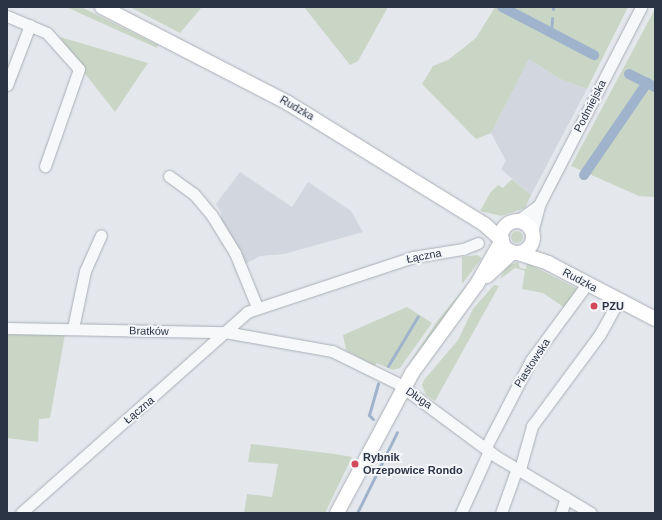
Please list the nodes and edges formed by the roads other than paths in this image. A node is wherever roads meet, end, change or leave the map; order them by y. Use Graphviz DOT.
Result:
graph roads {
  1 [pos="102,7"];
  2 [pos="641,7"];
  3 [pos="7,16"];
  4 [pos="30,25"];
  5 [pos="7,85"];
  6 [pos="45,166"];
  7 [pos="169,176"];
  8 [pos="539,205"];
  9 [pos="513,222"];
  10 [pos="484,224"];
  11 [pos="101,235"];
  12 [pos="533,235"];
  13 [pos="502,240"];
  14 [pos="478,243"];
  15 [pos="515,252"];
  16 [pos="548,263"];
  17 [pos="477,284"];
  18 [pos="587,284"];
  19 [pos="619,300"];
  20 [pos="257,307"];
  21 [pos="655,319"];
  22 [pos="7,328"];
  23 [pos="74,328"];
  24 [pos="225,332"];
  25 [pos="403,388"];
  26 [pos="488,449"];
  27 [pos="519,468"];
  28 [pos="566,498"];
  29 [pos="462,509"];
  30 [pos="21,513"];
  31 [pos="337,513"];
  32 [pos="451,513"];
  33 [pos="501,513"];
  34 [pos="561,513"];
  35 [pos="591,513"];
  1 -- 10 [label="main road, Rudzka"];
  2 -- 8 [label="street, Podmiejska"];
  3 -- 4 [label="street"];
  4 -- 5 [label="street"];
  4 -- 6 [label="street"];
  7 -- 20 [label="street"];
  8 -- 9 [label="street, Podmiejska"];
  8 -- 12 [label="street, Podmiejska"];
  9 -- 10 [label="main road"];
  9 -- 12 [label="main road"];
  9 -- 13 [label="main road"];
  10 -- 13 [label="main road, Rudzka"];
  11 -- 23 [label="street"];
  12 -- 15 [label="main road"];
  12 -- 16 [label="main road, Rudzka"];
  13 -- 15 [label="main road"];
  13 -- 17 [label="main road"];
  14 -- 20 [label="street, Łączna"];
  15 -- 16 [label="main road, Rudzka"];
  15 -- 17 [label="main road"];
  16 -- 18 [label="main road, Rudzka"];
  17 -- 25 [label="main road"];
  18 -- 19 [label="main road, Rudzka"];
  18 -- 26 [label="street, Piastowska"];
  19 -- 21 [label="main road, Rudzka"];
  19 -- 27 [label="street"];
  20 -- 24 [label="street, Łączna"];
  22 -- 23 [label="street, Bratków"];
  23 -- 24 [label="street, Bratków"];
  24 -- 25 [label="street, Długa"];
  24 -- 30 [label="street, Łączna"];
  25 -- 26 [label="street, Długa"];
  25 -- 31 [label="main road"];
  26 -- 27 [label="street, Długa"];
  26 -- 29 [label="street, Piastowska"];
  27 -- 28 [label="street, Długa"];
  27 -- 33 [label="street"];
  28 -- 34 [label="street"];
  28 -- 35 [label="street, Długa"];
  29 -- 32 [label="street"];
}
